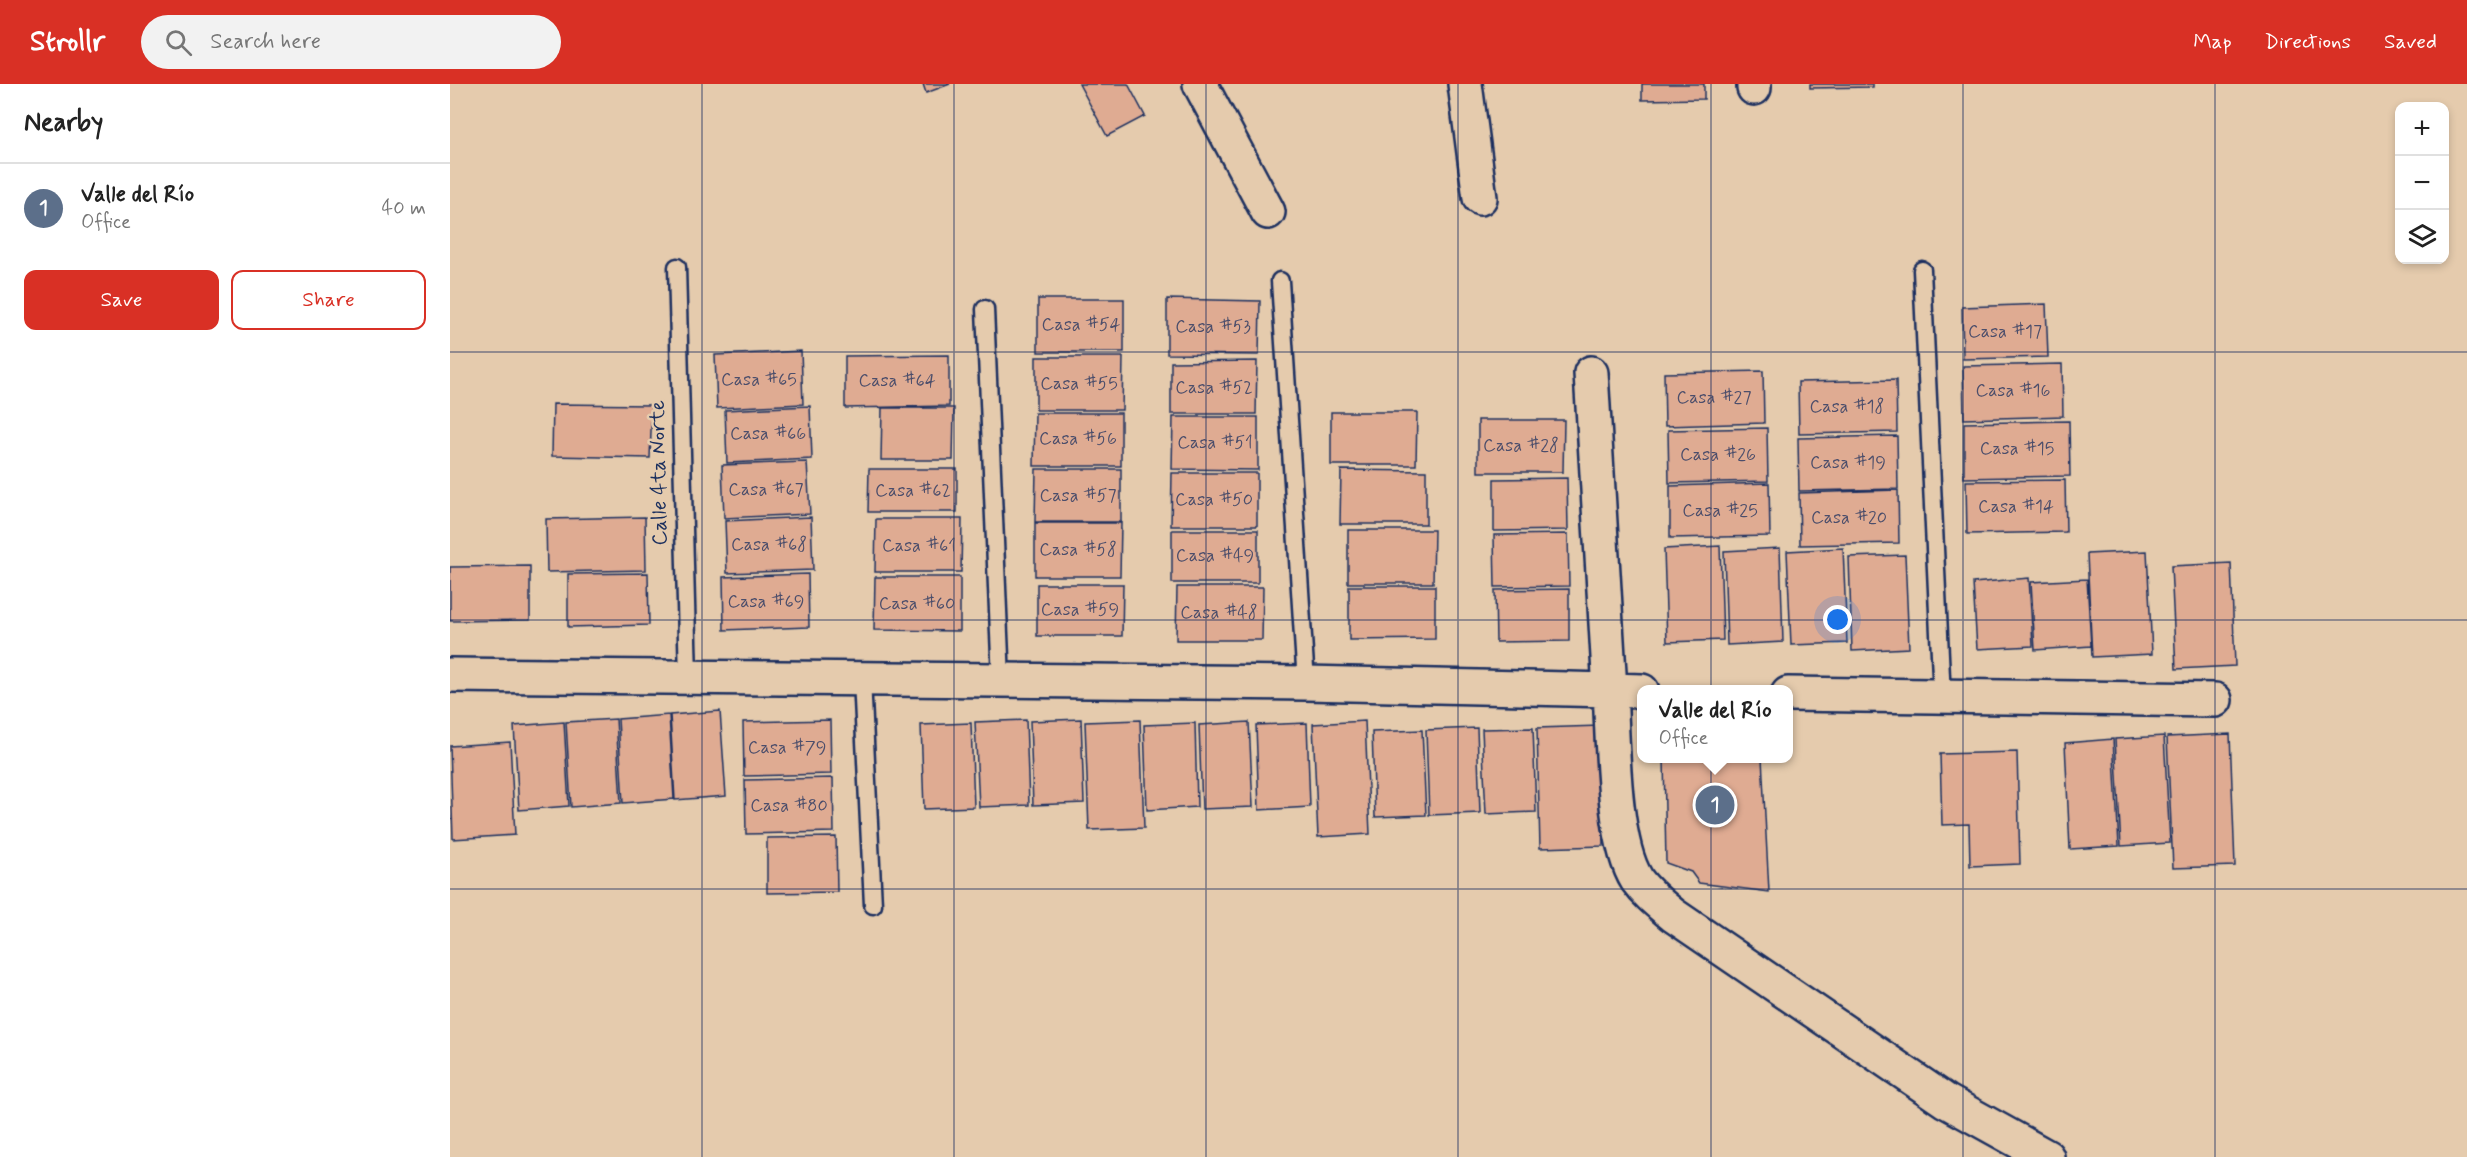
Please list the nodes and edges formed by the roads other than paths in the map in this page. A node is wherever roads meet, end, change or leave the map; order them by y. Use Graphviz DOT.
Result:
graph roads {
  1 [pos="1200,84"];
  2 [pos="1465,84"];
  3 [pos="1479,198"];
  4 [pos="1268,212"];
  5 [pos="677,267"];
  6 [pos="1922,270"];
  7 [pos="1280,281"];
  8 [pos="985,309"];
  9 [pos="1591,373"];
  10 [pos="450,675"];
  11 [pos="688,677"];
  12 [pos="862,679"];
  13 [pos="1001,680"];
  14 [pos="1306,683"];
  15 [pos="1626,691"];
  16 [pos="1793,694"];
  17 [pos="1942,698"];
  18 [pos="2216,700"];
  19 [pos="873,905"];
  20 [pos="2047,1157"];
  1 -- 4 [label="street"];
  2 -- 3 [label="street"];
  5 -- 11 [label="lane, Calle 4ta Norte"];
  6 -- 17 [label="lane"];
  7 -- 14 [label="lane"];
  8 -- 13 [label="lane"];
  9 -- 15 [label="street"];
  10 -- 11 [label="street"];
  11 -- 12 [label="street"];
  12 -- 13 [label="street"];
  12 -- 19 [label="lane"];
  13 -- 14 [label="street"];
  14 -- 15 [label="street"];
  15 -- 20 [label="street"];
  16 -- 17 [label="street"];
  17 -- 18 [label="street"];
}
